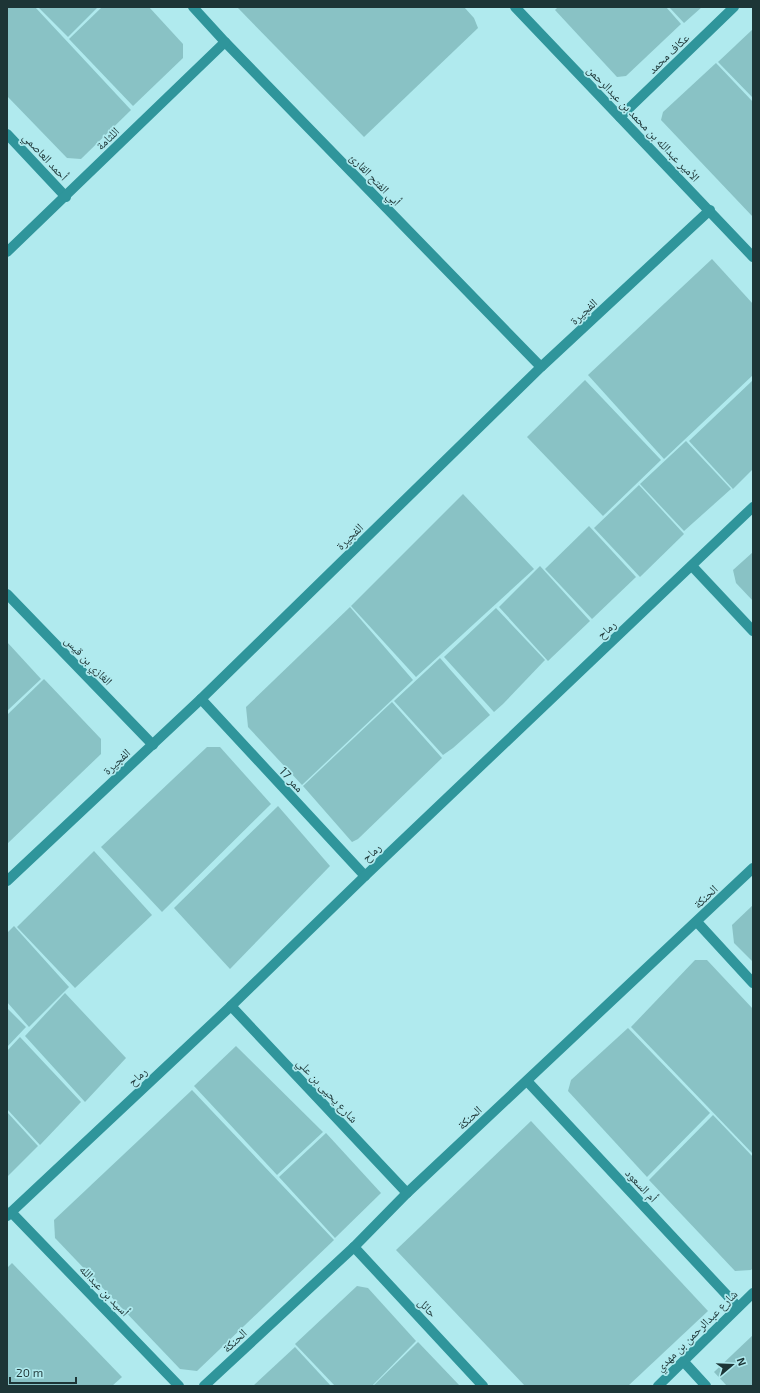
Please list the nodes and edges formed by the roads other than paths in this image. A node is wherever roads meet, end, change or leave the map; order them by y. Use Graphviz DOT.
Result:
graph roads {
  1 [pos="193,7"];
  2 [pos="515,7"];
  3 [pos="734,7"];
  4 [pos="225,42"];
  5 [pos="620,117"];
  6 [pos="7,134"];
  7 [pos="66,197"];
  8 [pos="710,210"];
  9 [pos="7,252"];
  10 [pos="753,257"];
  11 [pos="541,367"];
  12 [pos="753,507"];
  13 [pos="692,566"];
  14 [pos="7,594"];
  15 [pos="753,631"];
  16 [pos="201,699"];
  17 [pos="153,745"];
  18 [pos="753,868"];
  19 [pos="365,876"];
  20 [pos="7,881"];
  21 [pos="697,922"];
  22 [pos="753,983"];
  23 [pos="231,1006"];
  24 [pos="527,1081"];
  25 [pos="407,1193"];
  26 [pos="9,1214"];
  27 [pos="354,1246"];
  28 [pos="753,1293"];
  29 [pos="738,1307"];
  30 [pos="684,1362"];
  31 [pos="179,1386"];
  32 [pos="204,1386"];
  33 [pos="483,1386"];
  34 [pos="658,1386"];
  35 [pos="706,1386"];
  1 -- 4 [label="street, أبي الفتح القارئ"];
  2 -- 5 [label="street, الأمير عبدالله بن محمد بن عبدالرحمن"];
  3 -- 5 [label="street, عكاف محمد"];
  4 -- 7 [label="street, اللثامة"];
  4 -- 11 [label="street, أبي الفتح القارئ"];
  5 -- 8 [label="street, الأمير عبدالله بن محمد بن عبدالرحمن"];
  6 -- 7 [label="street, أحمد العاصمي"];
  7 -- 9 [label="street, اللثامة"];
  8 -- 10 [label="street, الأمير عبدالله بن محمد بن عبدالرحمن"];
  8 -- 11 [label="street, الفجيرة"];
  11 -- 16 [label="street, الفجيرة"];
  12 -- 13 [label="street, رماح"];
  13 -- 15 [label="street"];
  13 -- 19 [label="street, رماح"];
  14 -- 17 [label="street, الغازي بن قيس"];
  16 -- 17 [label="street, الفجيرة"];
  16 -- 19 [label="street, ممر 17"];
  17 -- 20 [label="street, الفجيرة"];
  18 -- 21 [label="street, الحنكة"];
  19 -- 23 [label="street, رماح"];
  21 -- 22 [label="street"];
  21 -- 24 [label="street, الحنكة"];
  23 -- 25 [label="street, شارع يحيى بن علي"];
  23 -- 26 [label="street, رماح"];
  24 -- 25 [label="street, الحنكة"];
  24 -- 29 [label="street, أم السعود"];
  25 -- 27 [label="street, الحنكة"];
  26 -- 31 [label="street, أسيد بن عبدالله"];
  27 -- 32 [label="street, الحنكة"];
  27 -- 33 [label="street, حائل"];
  28 -- 29 [label="street, شارع عبدالرحمن بن مهدي"];
  29 -- 30 [label="street, شارع عبدالرحمن بن مهدي"];
  30 -- 34 [label="street, شارع عبدالرحمن بن مهدي"];
  30 -- 35 [label="street"];
}
